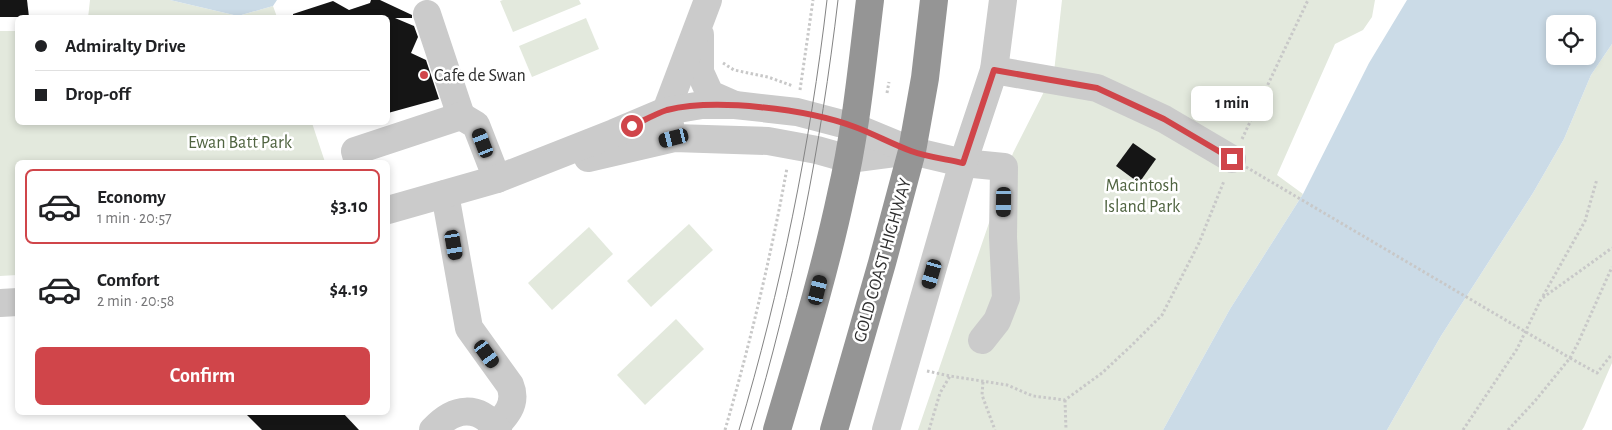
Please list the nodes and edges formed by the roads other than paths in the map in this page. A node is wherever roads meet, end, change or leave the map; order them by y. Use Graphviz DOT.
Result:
graph roads {
  1 [pos="870,0"];
  2 [pos="934,0"];
  3 [pos="1003,0"];
  4 [pos="704,9"];
  5 [pos="427,14"];
  6 [pos="994,70"];
  7 [pos="735,106"];
  8 [pos="666,111"];
  9 [pos="461,116"];
  10 [pos="854,126"];
  11 [pos="674,138"];
  12 [pos="912,151"];
  13 [pos="849,159"];
  14 [pos="357,160"];
  15 [pos="963,163"];
  16 [pos="1239,163"];
  17 [pos="506,175"];
  18 [pos="445,194"];
  19 [pos="390,209"];
  20 [pos="15,302"];
  21 [pos="0,303"];
  22 [pos="982,340"];
  23 [pos="495,429"];
  24 [pos="433,430"];
  25 [pos="777,430"];
  26 [pos="834,430"];
  27 [pos="886,430"];
  1 -- 10 [label="highway"];
  2 -- 12 [label="highway, GOLD COAST HIGHWAY"];
  3 -- 6 [label="street"];
  4 -- 7 [label="street"];
  4 -- 8 [label="street"];
  5 -- 9 [label="street"];
  6 -- 15 [label="street"];
  6 -- 16 [label="street"];
  7 -- 8 [label="street"];
  7 -- 10 [label="street"];
  8 -- 11 [label="street"];
  8 -- 17 [label="street"];
  9 -- 14 [label="street"];
  9 -- 17 [label="street"];
  10 -- 12 [label="street"];
  10 -- 13 [label="highway"];
  11 -- 13 [label="street"];
  11 -- 17 [label="street"];
  12 -- 13 [label="street"];
  12 -- 15 [label="street"];
  12 -- 26 [label="highway, GOLD COAST HIGHWAY"];
  13 -- 25 [label="highway"];
  15 -- 22 [label="street"];
  15 -- 27 [label="street"];
  17 -- 18 [label="street"];
  18 -- 19 [label="street"];
  18 -- 23 [label="street"];
  20 -- 21 [label="street"];
  23 -- 24 [label="street"];
}
